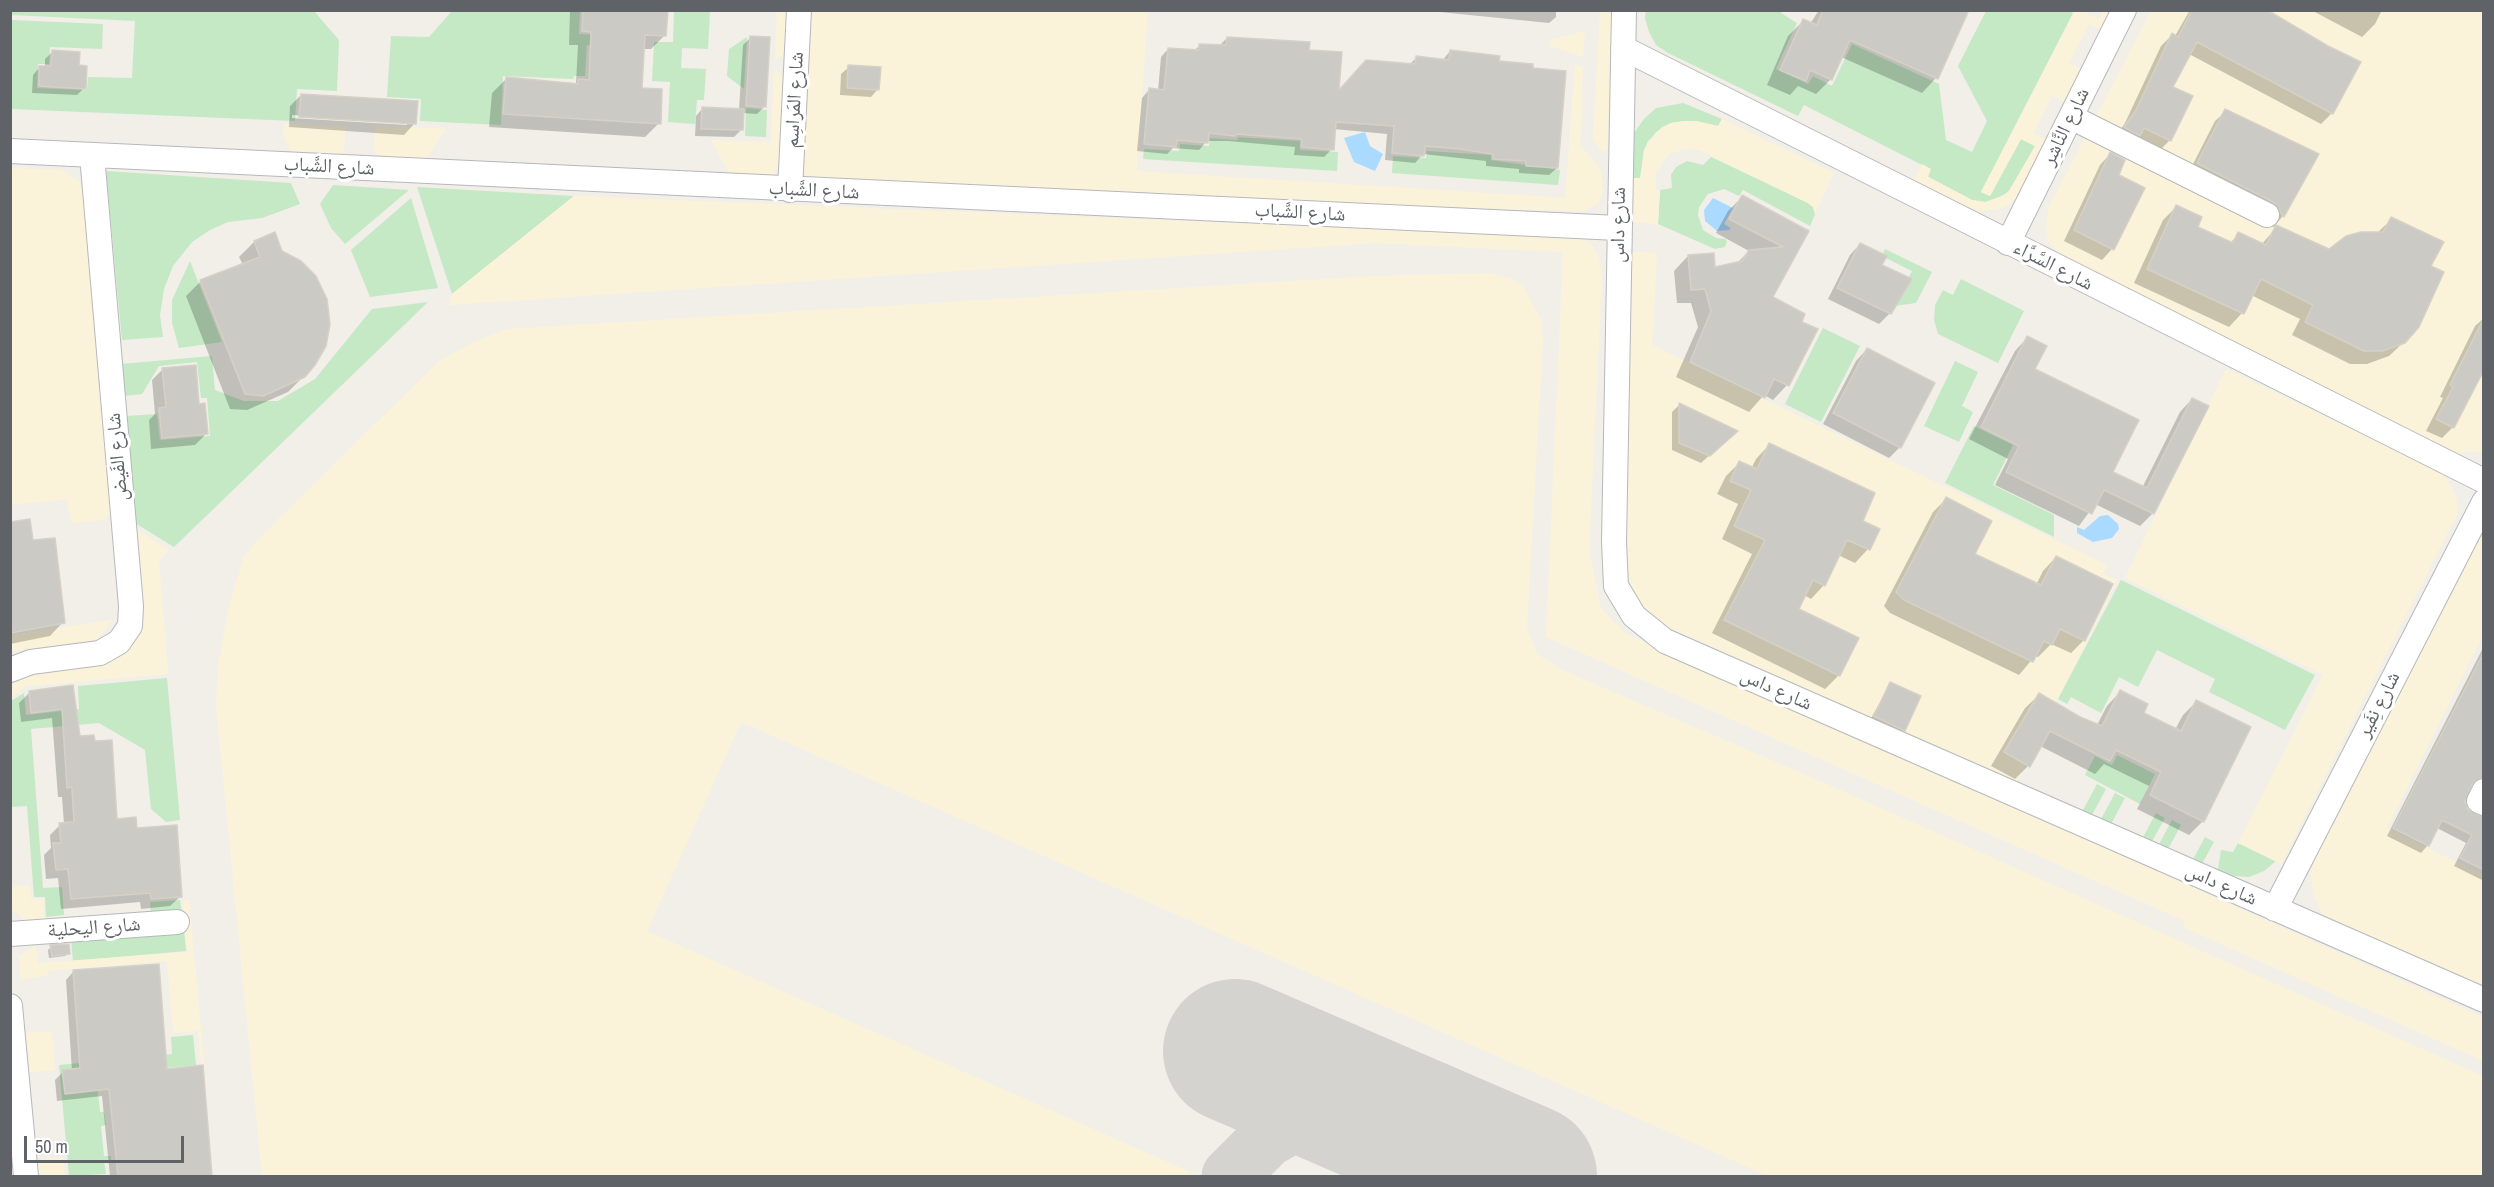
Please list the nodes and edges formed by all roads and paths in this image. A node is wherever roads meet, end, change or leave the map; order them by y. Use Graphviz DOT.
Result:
graph roads {
  1 [pos="800,10"];
  2 [pos="1624,10"];
  3 [pos="2124,10"];
  4 [pos="1623,48"];
  5 [pos="2071,117"];
  6 [pos="10,151"];
  7 [pos="92,155"];
  8 [pos="790,190"];
  9 [pos="2267,215"];
  10 [pos="1618,228"];
  11 [pos="2008,243"];
  12 [pos="2484,481"];
  13 [pos="2484,502"];
  14 [pos="10,670"];
  15 [pos="2484,791"];
  16 [pos="2484,803"];
  17 [pos="2275,909"];
  18 [pos="177,922"];
  19 [pos="10,934"];
  20 [pos="2484,1000"];
  21 [pos="10,1006"];
  22 [pos="26,1176"];
  1 -- 8 [label="street, شارع المَراسِم"];
  2 -- 4 [label="street, شارع داس"];
  3 -- 5 [label="street, شارع النَّاشِر"];
  4 -- 10 [label="street, شارع داس"];
  4 -- 11 [label="street, شارع السَّرَّاء"];
  5 -- 9 [label="street"];
  5 -- 11 [label="street, شارع النَّاشِر"];
  6 -- 7 [label="street, شارع الشَّباب"];
  7 -- 8 [label="street, شارع الشَّباب"];
  7 -- 14 [label="street, شارع الفَيض"];
  8 -- 10 [label="street, شارع الشَّباب"];
  10 -- 17 [label="street, شارع داس"];
  11 -- 12 [label="street, شارع السَّرَّاء"];
  13 -- 17 [label="street, شارع نِفَير"];
  15 -- 16 [label="street"];
  17 -- 20 [label="street, شارع داس"];
  18 -- 19 [label="street, شارع اليحلية"];
  21 -- 22 [label="street"];
}
